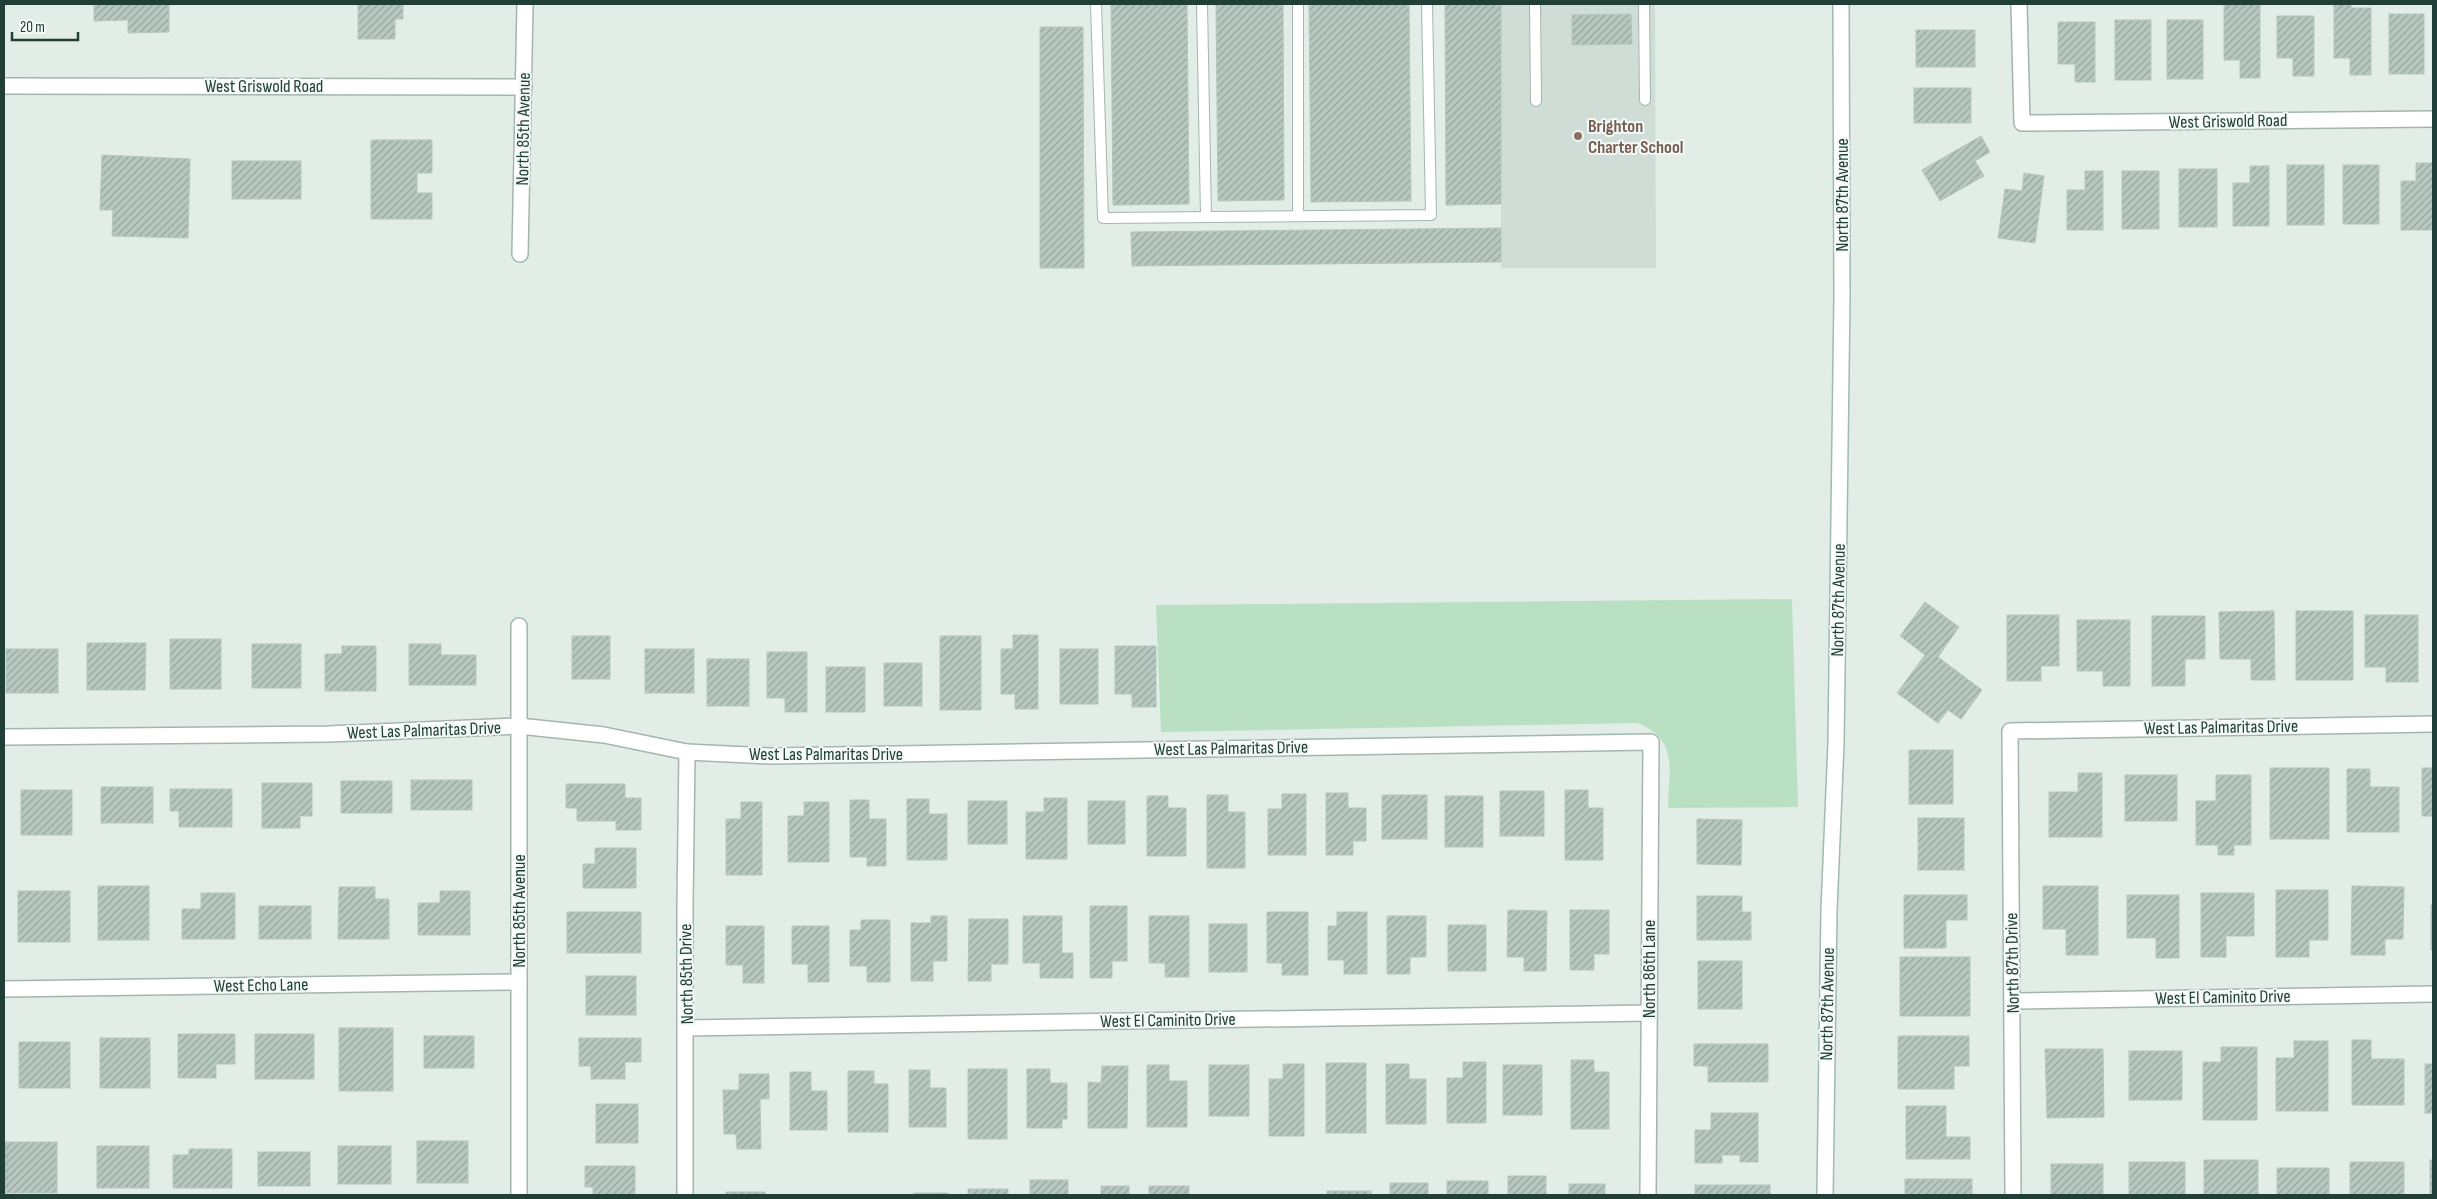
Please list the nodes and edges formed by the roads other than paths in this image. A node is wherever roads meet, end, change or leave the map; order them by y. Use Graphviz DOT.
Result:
graph roads {
  1 [pos="526,4"];
  2 [pos="1096,4"];
  3 [pos="1202,4"];
  4 [pos="1298,4"];
  5 [pos="1427,4"];
  6 [pos="1535,4"];
  7 [pos="1644,4"];
  8 [pos="1840,4"];
  9 [pos="2019,4"];
  10 [pos="4,86"];
  11 [pos="524,87"];
  12 [pos="1645,100"];
  13 [pos="1536,101"];
  14 [pos="2433,119"];
  15 [pos="1298,216"];
  16 [pos="1206,217"];
  17 [pos="520,254"];
  18 [pos="518,626"];
  19 [pos="2433,724"];
  20 [pos="520,726"];
  21 [pos="2010,731"];
  22 [pos="4,737"];
  23 [pos="1651,742"];
  24 [pos="688,752"];
  25 [pos="519,982"];
  26 [pos="4,989"];
  27 [pos="2433,994"];
  28 [pos="2013,1001"];
  29 [pos="1649,1013"];
  30 [pos="686,1028"];
  31 [pos="519,1195"];
  32 [pos="686,1195"];
  33 [pos="1648,1195"];
  34 [pos="1825,1195"];
  35 [pos="2013,1195"];
  1 -- 11 [label="street, North 85th Avenue"];
  2 -- 16 [label="lane"];
  3 -- 16 [label="lane"];
  4 -- 15 [label="lane"];
  5 -- 15 [label="lane"];
  6 -- 13 [label="lane"];
  7 -- 12 [label="lane"];
  8 -- 34 [label="street, North 87th Avenue"];
  9 -- 14 [label="street, West Griswold Road"];
  10 -- 11 [label="street, West Griswold Road"];
  11 -- 17 [label="street, North 85th Avenue"];
  15 -- 16 [label="lane"];
  18 -- 20 [label="street, North 85th Avenue"];
  19 -- 21 [label="street, West Las Palmaritas Drive"];
  20 -- 22 [label="street, West Las Palmaritas Drive"];
  20 -- 24 [label="street, West Las Palmaritas Drive"];
  20 -- 25 [label="street, North 85th Avenue"];
  21 -- 28 [label="street, North 87th Drive"];
  23 -- 24 [label="street, West Las Palmaritas Drive"];
  23 -- 29 [label="street, North 86th Lane"];
  24 -- 30 [label="street, North 85th Drive"];
  25 -- 26 [label="street, West Echo Lane"];
  25 -- 31 [label="street, North 85th Avenue"];
  27 -- 28 [label="street, West El Caminito Drive"];
  28 -- 35 [label="street, North 87th Drive"];
  29 -- 30 [label="street, West El Caminito Drive"];
  29 -- 33 [label="street, North 86th Lane"];
  30 -- 32 [label="street, North 85th Drive"];
}
